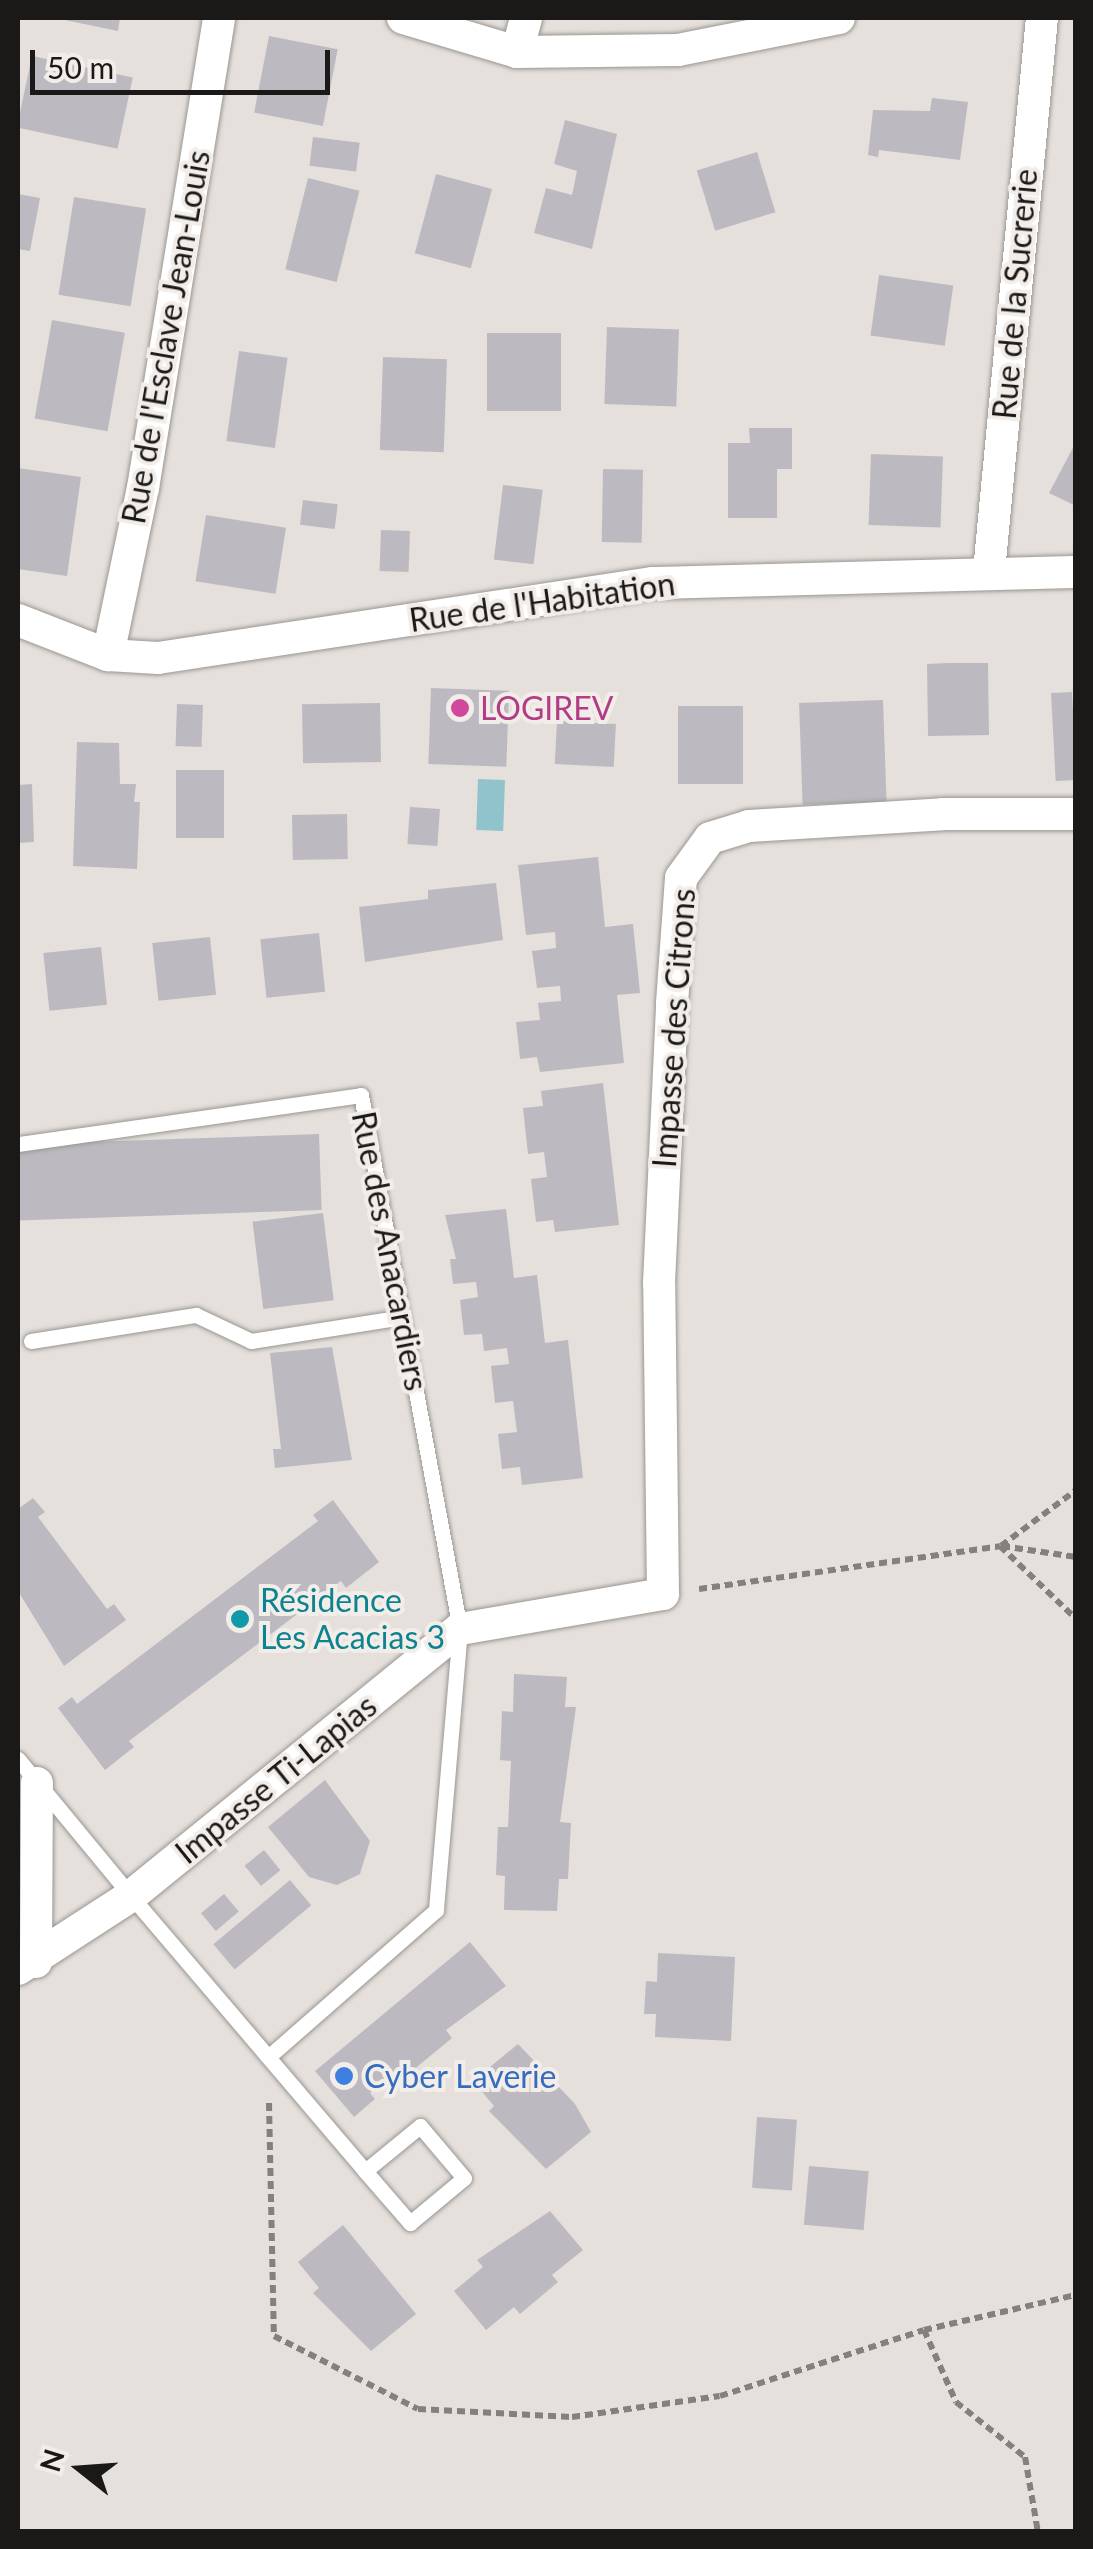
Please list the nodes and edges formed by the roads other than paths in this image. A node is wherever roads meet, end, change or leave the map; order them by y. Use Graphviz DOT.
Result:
graph roads {
  1 [pos="220,18"];
  2 [pos="403,18"];
  3 [pos="526,18"];
  4 [pos="839,18"];
  5 [pos="1042,18"];
  6 [pos="517,52"];
  7 [pos="989,571"];
  8 [pos="1076,572"];
  9 [pos="18,620"];
  10 [pos="108,656"];
  11 [pos="1076,814"];
  12 [pos="18,1144"];
  13 [pos="402,1317"];
  14 [pos="31,1341"];
  15 [pos="663,1594"];
  16 [pos="460,1630"];
  17 [pos="27,1771"];
  18 [pos="131,1896"];
  19 [pos="27,1966"];
  20 [pos="268,2057"];
  21 [pos="365,2171"];
  1 -- 10 [label="street, Rue de l'Esclave Jean-Louis"];
  2 -- 6 [label="street"];
  3 -- 6 [label="street"];
  4 -- 6 [label="street"];
  5 -- 7 [label="street, Rue de la Sucrerie"];
  7 -- 8 [label="street, Rue de l'Habitation"];
  7 -- 10 [label="street, Rue de l'Habitation"];
  9 -- 10 [label="street, Rue de l'Habitation"];
  11 -- 15 [label="street, Impasse des Citrons"];
  12 -- 13 [label="lane, Rue des Anacardiers"];
  13 -- 14 [label="lane"];
  13 -- 16 [label="lane, Rue des Anacardiers"];
  15 -- 16 [label="street, Impasse Ti-Lapias"];
  16 -- 18 [label="street, Impasse Ti-Lapias"];
  16 -- 20 [label="lane, Rue des Anacardiers"];
  17 -- 18 [label="lane"];
  17 -- 19 [label="street"];
  18 -- 19 [label="street, Impasse Ti-Lapias"];
  18 -- 20 [label="lane"];
  20 -- 21 [label="lane"];
  21 -- 21 [label="lane"];
}
